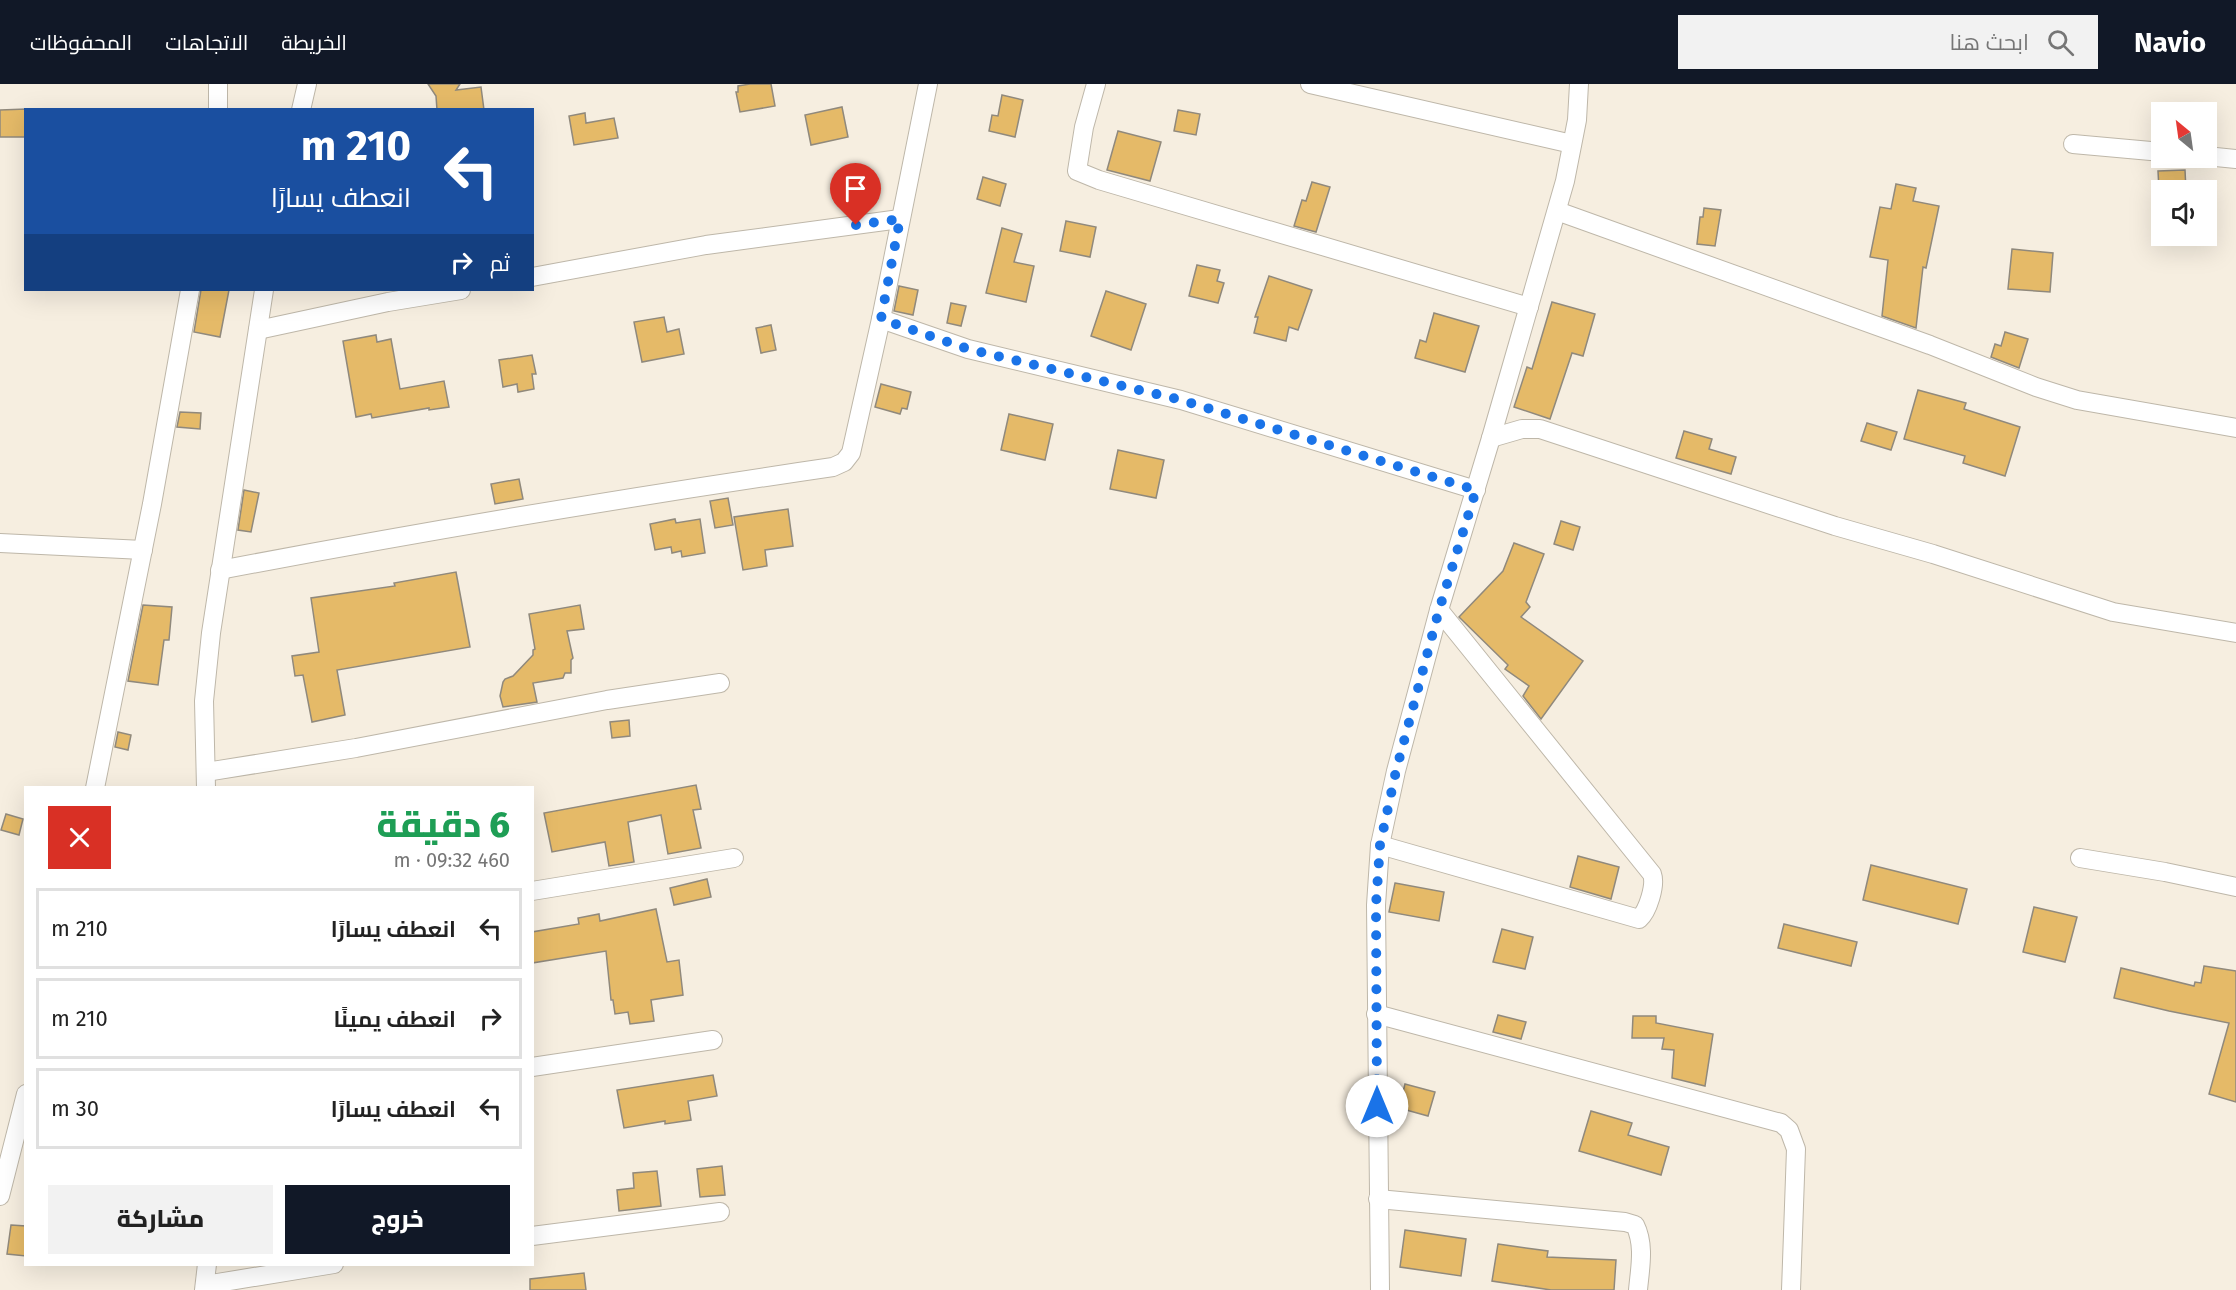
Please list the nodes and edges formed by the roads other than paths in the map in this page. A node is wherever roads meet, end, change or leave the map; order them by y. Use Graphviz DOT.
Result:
graph roads {
  1 [pos="218,84"];
  2 [pos="307,84"];
  3 [pos="928,84"];
  4 [pos="1096,84"];
  5 [pos="1310,84"];
  6 [pos="1579,84"];
  7 [pos="218,108"];
  8 [pos="301,108"];
  9 [pos="1572,144"];
  10 [pos="2073,144"];
  11 [pos="2151,151"];
  12 [pos="2217,157"];
  13 [pos="2236,159"];
  14 [pos="1557,212"];
  15 [pos="900,219"];
  16 [pos="534,277"];
  17 [pos="190,291"];
  18 [pos="264,291"];
  19 [pos="455,291"];
  20 [pos="1529,307"];
  21 [pos="881,319"];
  22 [pos="258,330"];
  23 [pos="2236,428"];
  24 [pos="1491,438"];
  25 [pos="1476,490"];
  26 [pos="0,543"];
  27 [pos="142,550"];
  28 [pos="220,570"];
  29 [pos="1439,610"];
  30 [pos="2236,633"];
  31 [pos="720,683"];
  32 [pos="206,780"];
  33 [pos="95,786"];
  34 [pos="1380,845"];
  35 [pos="734,858"];
  36 [pos="2080,858"];
  37 [pos="2236,887"];
  38 [pos="534,891"];
  39 [pos="1376,1014"];
  40 [pos="713,1040"];
  41 [pos="534,1067"];
  42 [pos="24,1102"];
  43 [pos="1,1190"];
  44 [pos="1378,1199"];
  45 [pos="720,1212"];
  46 [pos="534,1236"];
  47 [pos="207,1266"];
  48 [pos="323,1266"];
  49 [pos="205,1288"];
  50 [pos="1380,1290"];
  51 [pos="1638,1290"];
  52 [pos="1791,1290"];
  1 -- 7 [label="street"];
  2 -- 8 [label="street"];
  3 -- 15 [label="street"];
  4 -- 20 [label="street"];
  5 -- 9 [label="street"];
  6 -- 9 [label="street"];
  9 -- 14 [label="street"];
  10 -- 11 [label="street"];
  12 -- 13 [label="street"];
  14 -- 20 [label="street"];
  14 -- 23 [label="street"];
  15 -- 16 [label="street"];
  15 -- 21 [label="street"];
  17 -- 27 [label="street"];
  18 -- 22 [label="street"];
  19 -- 22 [label="street"];
  20 -- 24 [label="street"];
  21 -- 25 [label="street"];
  21 -- 28 [label="street"];
  22 -- 28 [label="street"];
  24 -- 25 [label="street"];
  24 -- 30 [label="street"];
  25 -- 29 [label="street"];
  26 -- 27 [label="street"];
  27 -- 33 [label="street"];
  28 -- 32 [label="street"];
  29 -- 34 [label="street"];
  29 -- 34 [label="street"];
  31 -- 32 [label="street"];
  34 -- 39 [label="street"];
  35 -- 38 [label="street"];
  36 -- 37 [label="street"];
  39 -- 44 [label="street"];
  39 -- 52 [label="street"];
  40 -- 41 [label="street"];
  42 -- 43 [label="street"];
  44 -- 50 [label="street"];
  44 -- 51 [label="street"];
  45 -- 46 [label="street"];
  47 -- 49 [label="street"];
  48 -- 49 [label="street"];
}
